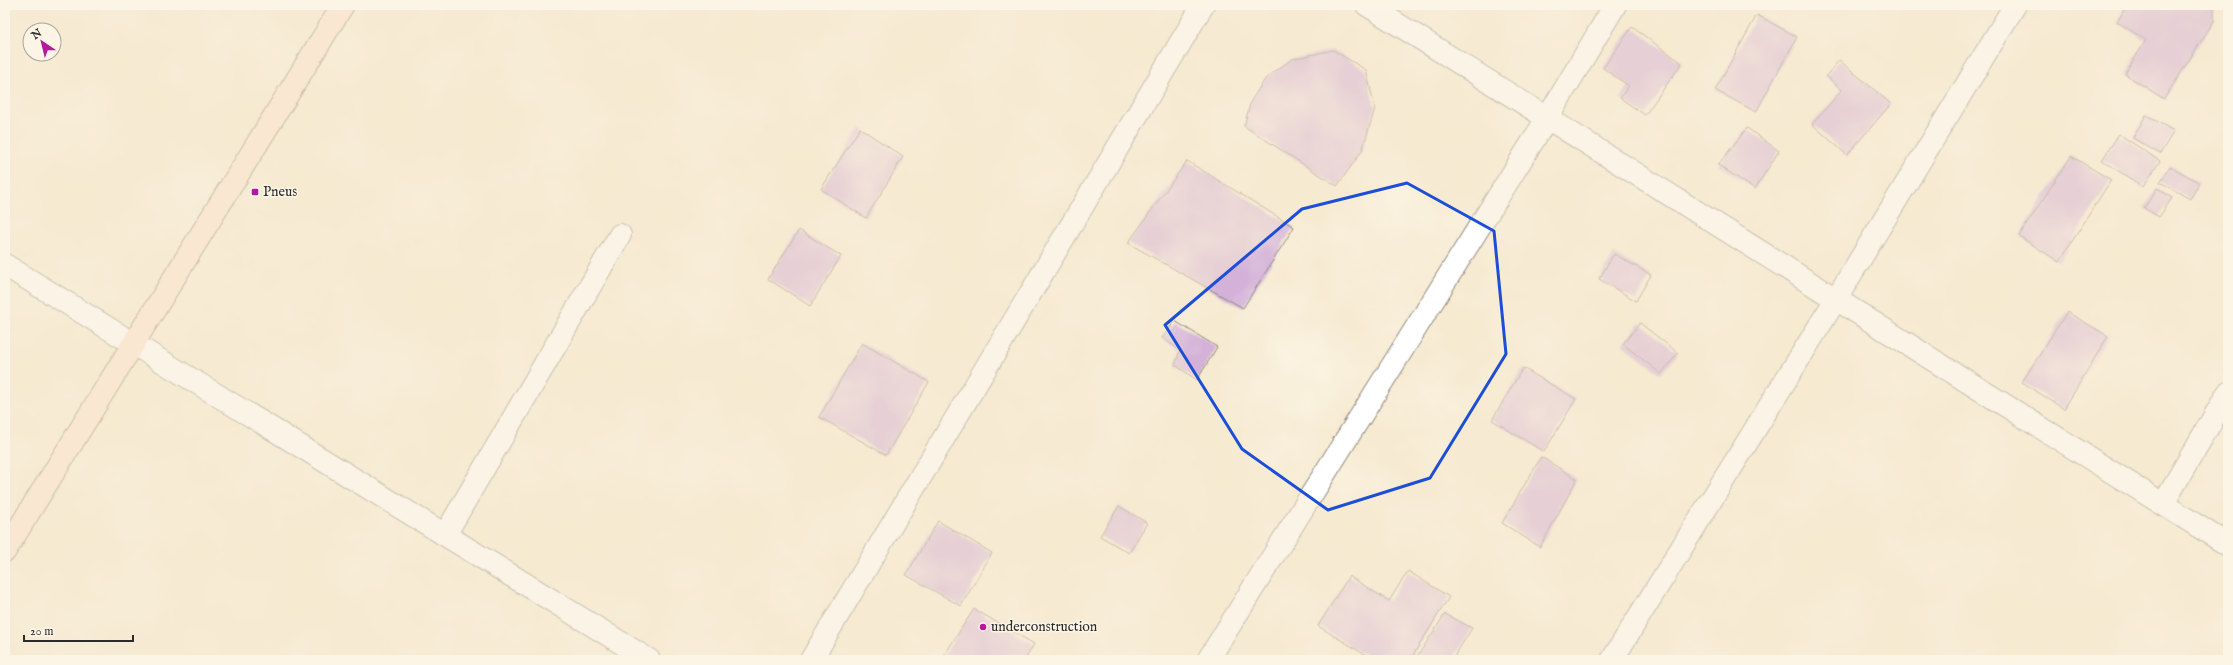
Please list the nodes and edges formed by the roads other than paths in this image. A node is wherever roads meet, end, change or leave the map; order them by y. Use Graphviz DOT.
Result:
graph roads {
  1 [pos="343,5"];
  2 [pos="1203,5"];
  3 [pos="1367,5"];
  4 [pos="1615,5"];
  5 [pos="2015,5"];
  6 [pos="1548,116"];
  7 [pos="620,235"];
  8 [pos="5,265"];
  9 [pos="1836,299"];
  10 [pos="134,344"];
  11 [pos="2228,393"];
  12 [pos="2163,504"];
  13 [pos="444,535"];
  14 [pos="2228,545"];
  15 [pos="5,552"];
  16 [pos="649,660"];
  17 [pos="811,660"];
  18 [pos="1208,660"];
  19 [pos="1612,660"];
  1 -- 10 [label="street"];
  2 -- 17 [label="street"];
  3 -- 6 [label="street"];
  4 -- 6 [label="street"];
  5 -- 9 [label="street"];
  6 -- 9 [label="street"];
  6 -- 18 [label="street"];
  7 -- 13 [label="street"];
  8 -- 10 [label="street"];
  9 -- 12 [label="street"];
  9 -- 19 [label="street"];
  10 -- 13 [label="street"];
  10 -- 15 [label="street"];
  11 -- 12 [label="street"];
  12 -- 14 [label="street"];
  13 -- 16 [label="street"];
}
